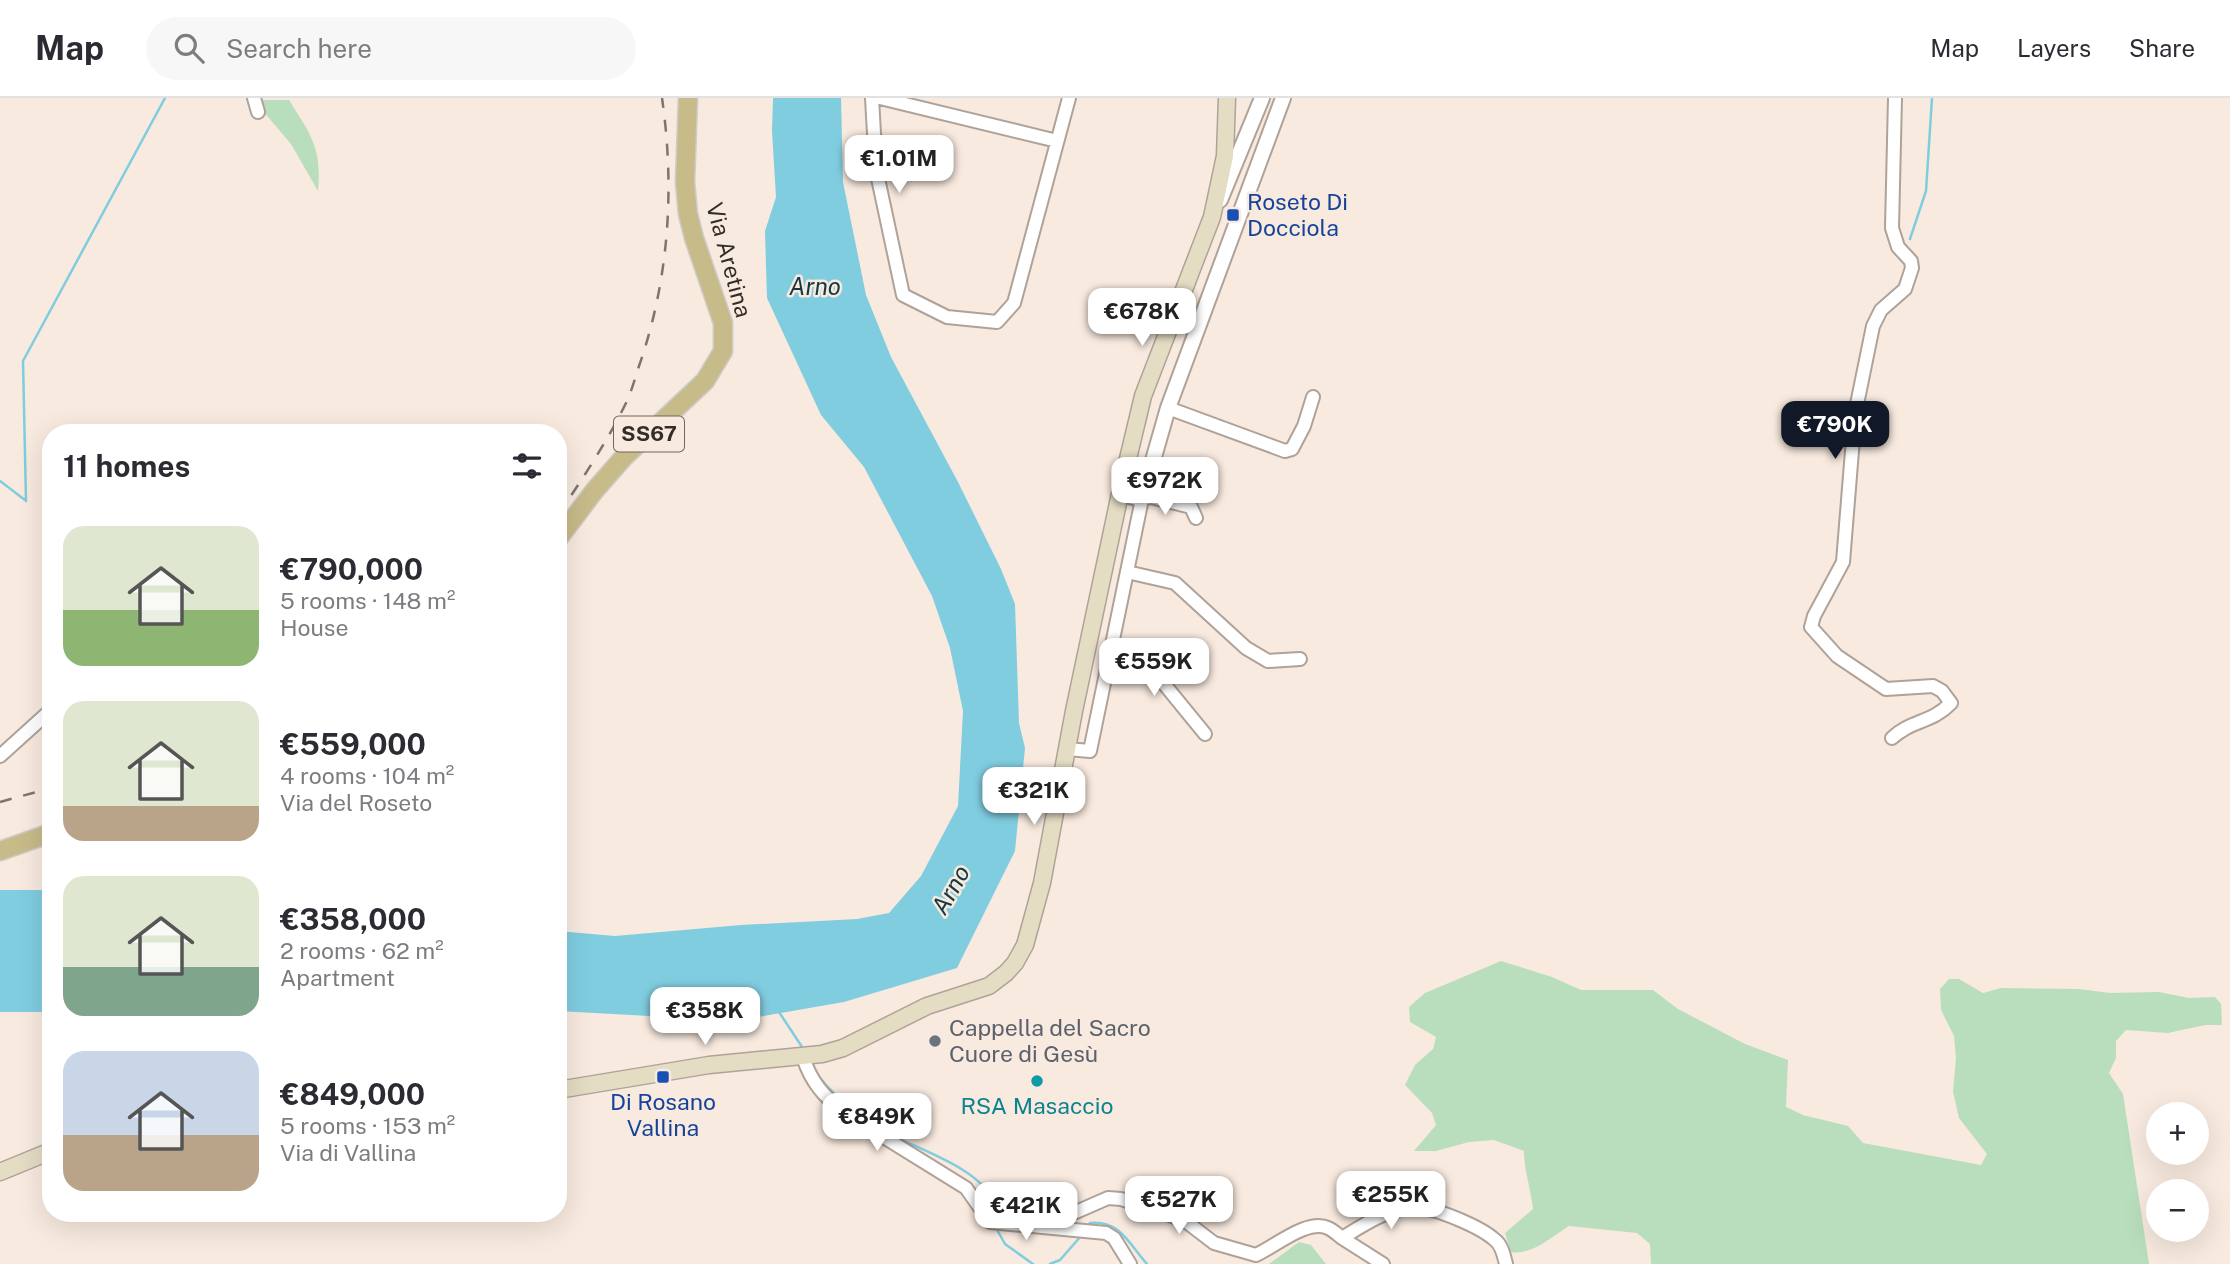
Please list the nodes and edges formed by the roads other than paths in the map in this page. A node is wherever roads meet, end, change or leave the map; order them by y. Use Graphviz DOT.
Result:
graph roads {
  1 [pos="254,98"];
  2 [pos="688,98"];
  3 [pos="872,98"];
  4 [pos="880,98"];
  5 [pos="1069,98"];
  6 [pos="1227,98"];
  7 [pos="1262,98"];
  8 [pos="1283,98"];
  9 [pos="1895,98"];
  10 [pos="258,112"];
  11 [pos="1057,141"];
  12 [pos="1212,217"];
  13 [pos="1313,397"];
  14 [pos="1168,408"];
  15 [pos="1119,494"];
  16 [pos="1142,499"];
  17 [pos="1196,518"];
  18 [pos="567,527"];
  19 [pos="1127,572"];
  20 [pos="1110,653"];
  21 [pos="1300,659"];
  22 [pos="42,718"];
  23 [pos="1205,734"];
  24 [pos="1892,738"];
  25 [pos="1067,749"];
  26 [pos="0,756"];
  27 [pos="42,836"];
  28 [pos="0,851"];
  29 [pos="806,1056"];
  30 [pos="567,1089"];
  31 [pos="42,1155"];
  32 [pos="0,1172"];
  33 [pos="1055,1227"];
  34 [pos="1342,1238"];
  35 [pos="1130,1264"];
  36 [pos="1384,1264"];
  37 [pos="1506,1264"];
  1 -- 10 [label="street"];
  2 -- 18 [label="main road, Via Aretina / SS67"];
  3 -- 11 [label="street"];
  4 -- 11 [label="street"];
  5 -- 11 [label="street"];
  6 -- 12 [label="main road"];
  7 -- 12 [label="street"];
  8 -- 14 [label="street"];
  9 -- 24 [label="street"];
  12 -- 15 [label="main road"];
  13 -- 14 [label="street"];
  14 -- 16 [label="street"];
  15 -- 16 [label="street"];
  15 -- 25 [label="main road"];
  16 -- 17 [label="street"];
  16 -- 19 [label="street"];
  19 -- 20 [label="street"];
  19 -- 21 [label="street"];
  20 -- 23 [label="street"];
  20 -- 25 [label="street"];
  22 -- 26 [label="street"];
  25 -- 29 [label="main road"];
  27 -- 28 [label="main road"];
  29 -- 30 [label="main road"];
  29 -- 33 [label="street"];
  31 -- 32 [label="main road"];
  33 -- 34 [label="street"];
  33 -- 35 [label="street"];
  34 -- 36 [label="street"];
  34 -- 37 [label="street"];
}
